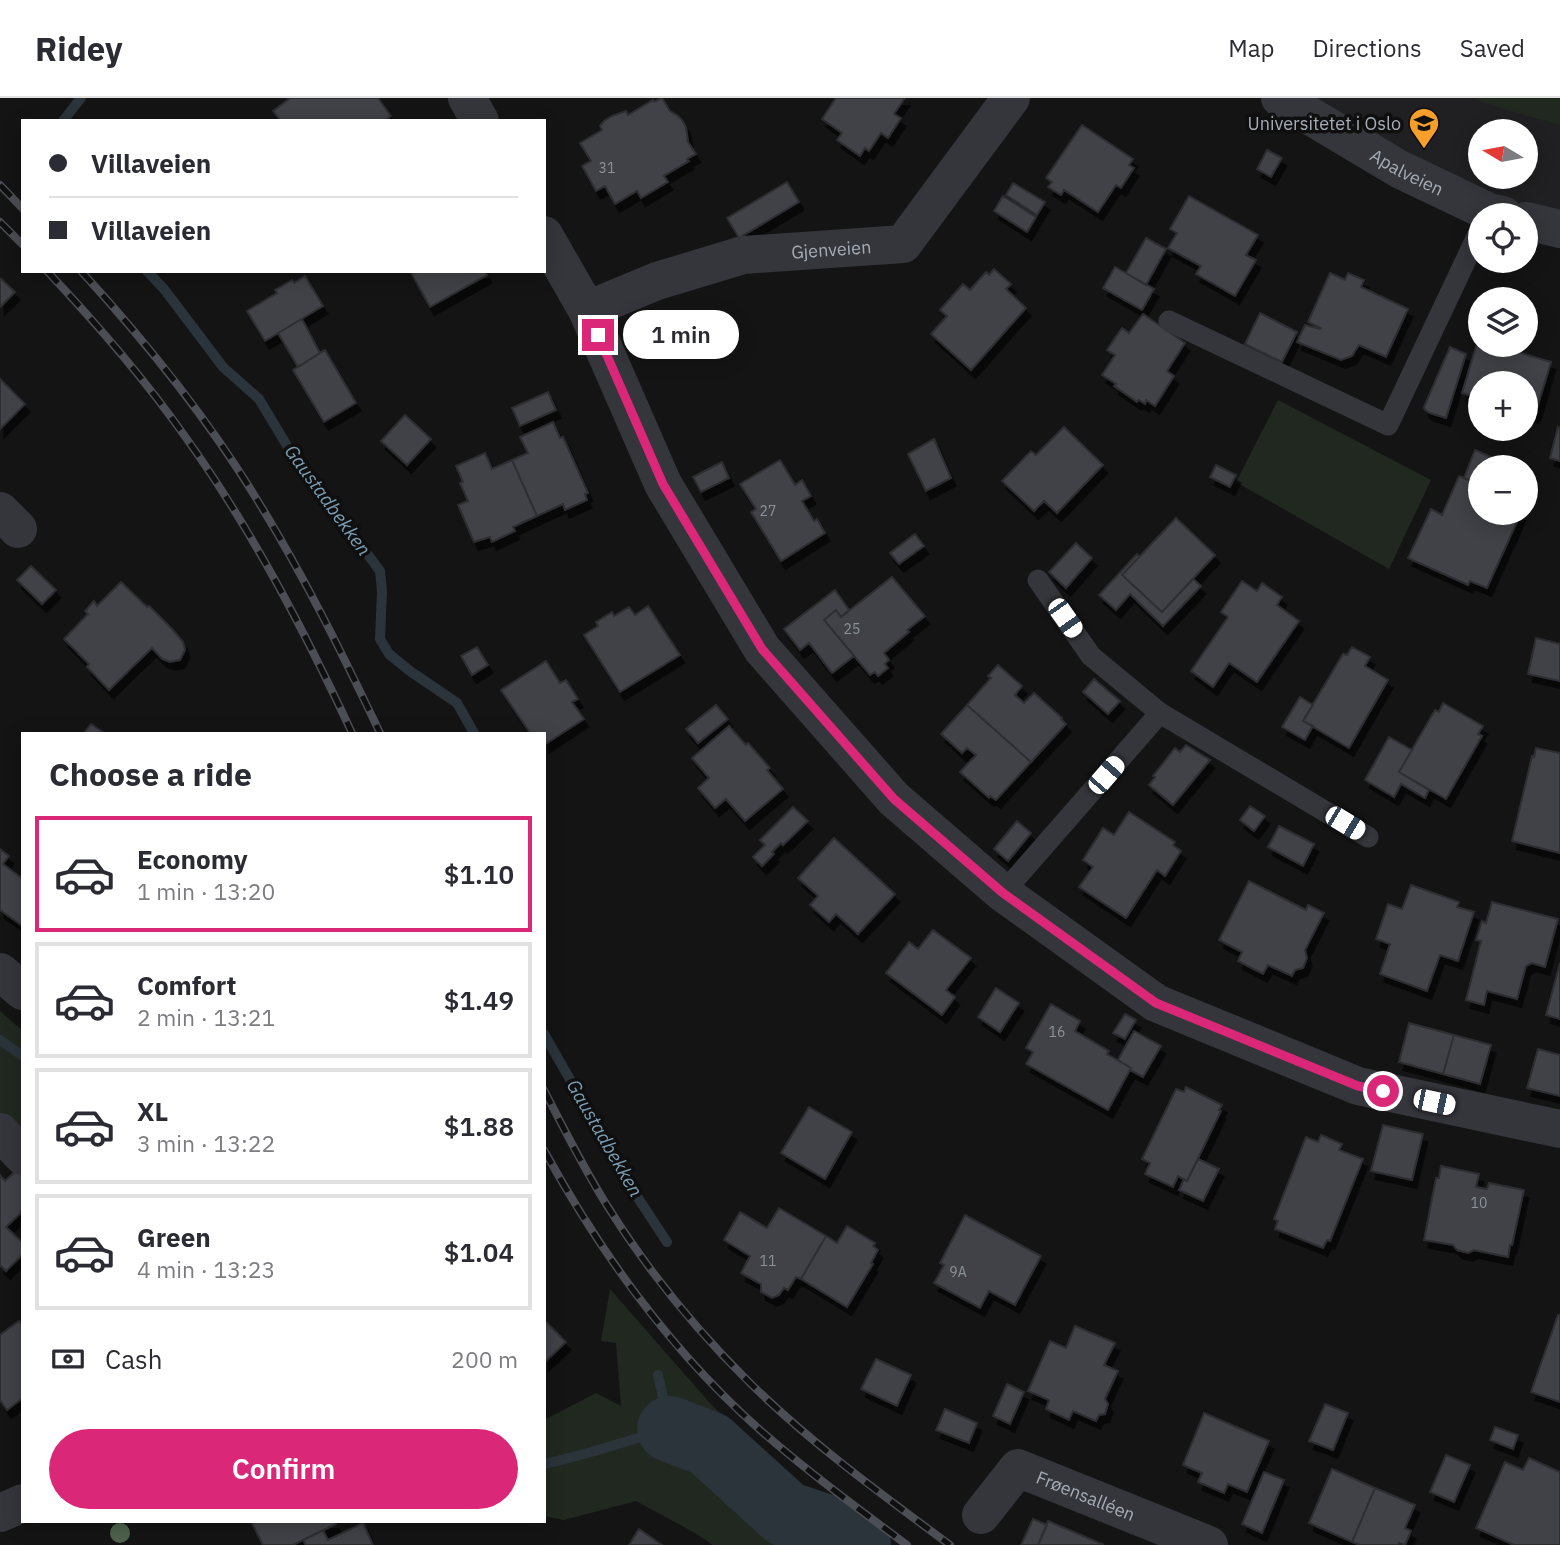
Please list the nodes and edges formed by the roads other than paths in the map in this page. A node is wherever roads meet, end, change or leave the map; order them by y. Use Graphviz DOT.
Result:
graph roads {
  1 [pos="467,98"];
  2 [pos="1011,98"];
  3 [pos="1280,98"];
  4 [pos="479,119"];
  5 [pos="1468,206"];
  6 [pos="1538,224"];
  7 [pos="1560,229"];
  8 [pos="546,238"];
  9 [pos="1468,263"];
  10 [pos="587,310"];
  11 [pos="1169,321"];
  12 [pos="1038,580"];
  13 [pos="1160,713"];
  14 [pos="1368,837"];
  15 [pos="1003,893"];
  16 [pos="0,972"];
  17 [pos="21,989"];
  18 [pos="1560,1129"];
  19 [pos="0,1132"];
  20 [pos="21,1154"];
  21 [pos="21,1504"];
  22 [pos="0,1513"];
  23 [pos="981,1515"];
  24 [pos="1209,1545"];
  1 -- 4 [label="street"];
  2 -- 10 [label="street, Gjenveien"];
  3 -- 5 [label="street, Apalveien"];
  6 -- 7 [label="street"];
  8 -- 10 [label="street"];
  9 -- 11 [label="lane"];
  10 -- 15 [label="street"];
  12 -- 13 [label="lane"];
  13 -- 14 [label="lane"];
  13 -- 15 [label="lane"];
  15 -- 18 [label="street"];
  16 -- 17 [label="street"];
  19 -- 20 [label="street"];
  21 -- 22 [label="street"];
  23 -- 24 [label="street, Frøensalléen"];
}
